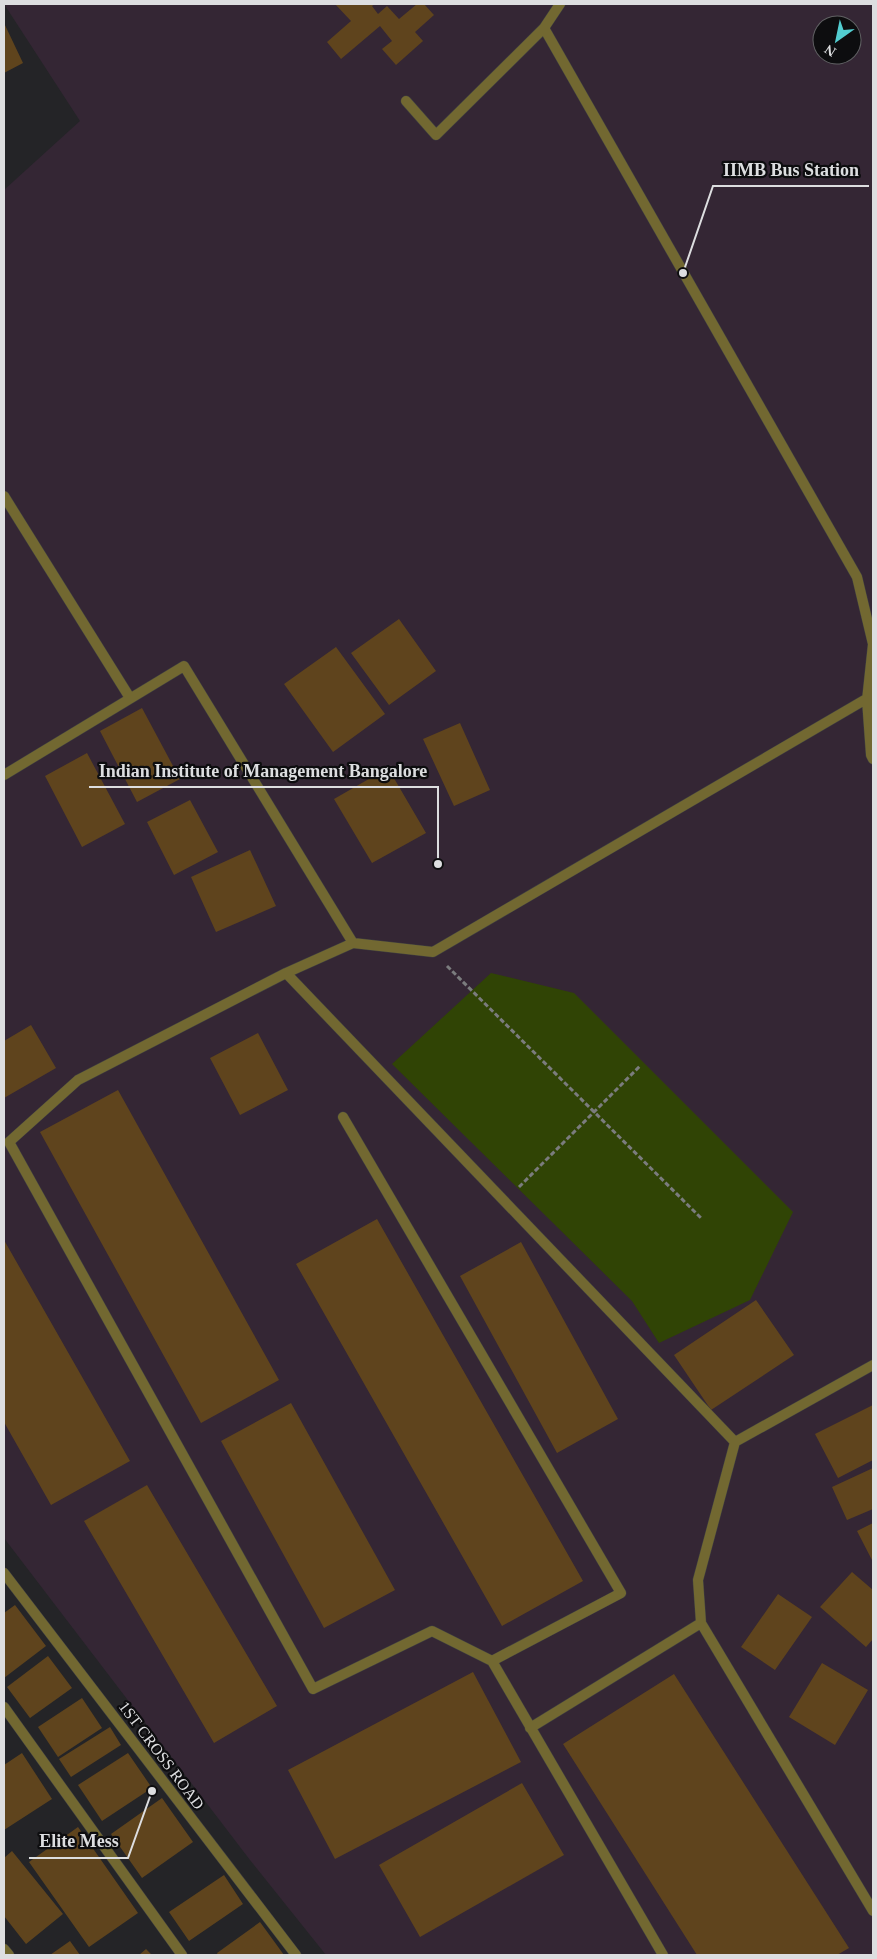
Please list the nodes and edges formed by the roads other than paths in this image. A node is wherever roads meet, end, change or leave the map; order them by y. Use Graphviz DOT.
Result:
graph roads {
  1 [pos="560,4"];
  2 [pos="544,28"];
  3 [pos="406,101"];
  4 [pos="4,496"];
  5 [pos="870,697"];
  6 [pos="130,698"];
  7 [pos="873,759"];
  8 [pos="4,775"];
  9 [pos="354,943"];
  10 [pos="286,972"];
  11 [pos="343,1117"];
  12 [pos="6,1143"];
  13 [pos="873,1365"];
  14 [pos="735,1442"];
  15 [pos="4,1573"];
  16 [pos="701,1622"];
  17 [pos="492,1661"];
  18 [pos="4,1707"];
  19 [pos="530,1728"];
  20 [pos="873,1911"];
  21 [pos="4,1948"];
  22 [pos="8,1955"];
  23 [pos="182,1955"];
  24 [pos="296,1955"];
  25 [pos="663,1955"];
  1 -- 2 [label="street"];
  2 -- 3 [label="street"];
  2 -- 5 [label="street"];
  4 -- 6 [label="street"];
  5 -- 7 [label="street"];
  5 -- 9 [label="street"];
  6 -- 8 [label="street"];
  6 -- 9 [label="street"];
  9 -- 10 [label="street"];
  10 -- 12 [label="street"];
  10 -- 14 [label="street"];
  11 -- 17 [label="street"];
  12 -- 17 [label="street"];
  13 -- 14 [label="street"];
  14 -- 16 [label="street"];
  15 -- 24 [label="street, 1ST CROSS ROAD"];
  16 -- 19 [label="street"];
  16 -- 20 [label="street"];
  17 -- 19 [label="street"];
  18 -- 23 [label="street"];
  19 -- 25 [label="street"];
  21 -- 22 [label="street"];
}
